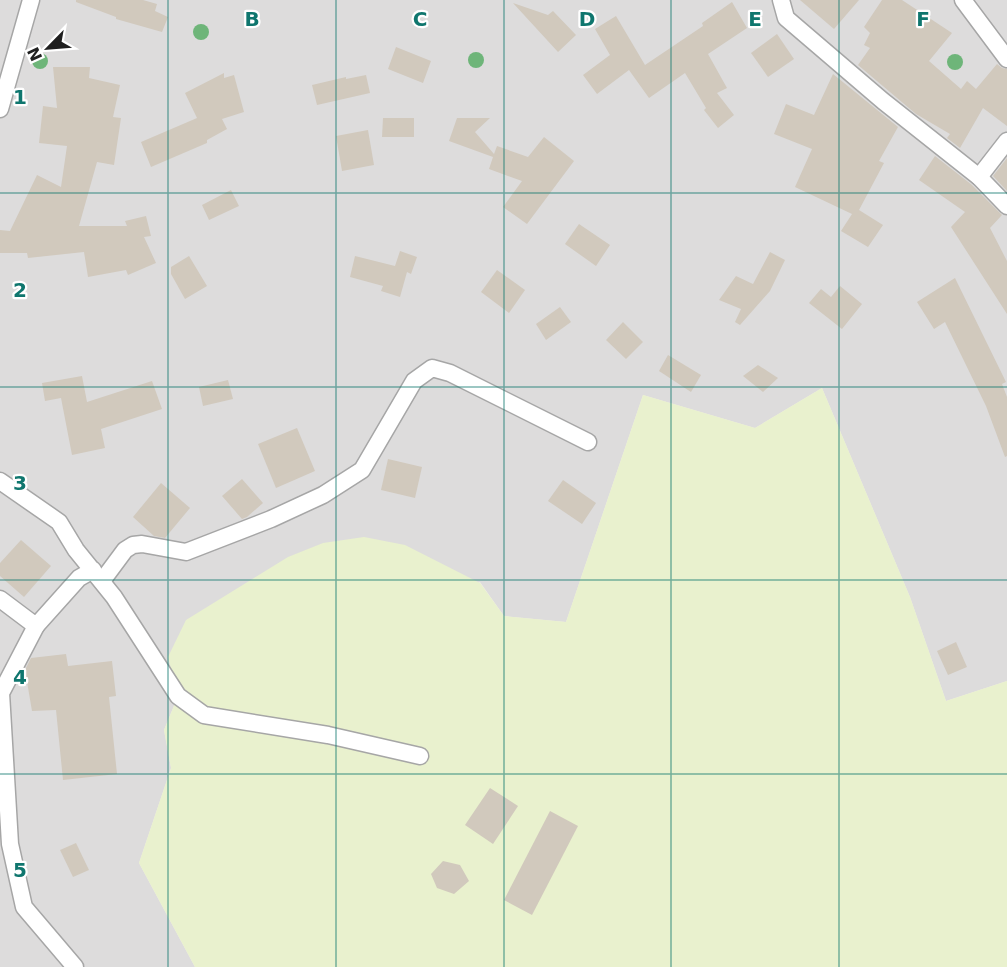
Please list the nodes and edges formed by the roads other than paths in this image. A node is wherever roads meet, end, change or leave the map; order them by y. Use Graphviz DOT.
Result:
graph roads {
  1 [pos="31,0"];
  2 [pos="781,0"];
  3 [pos="963,0"];
  4 [pos="1007,59"];
  5 [pos="0,109"];
  6 [pos="1007,141"];
  7 [pos="979,177"];
  8 [pos="1007,206"];
  9 [pos="588,442"];
  10 [pos="0,481"];
  11 [pos="97,575"];
  12 [pos="0,599"];
  13 [pos="36,626"];
  14 [pos="1,694"];
  15 [pos="420,756"];
  16 [pos="75,967"];
  1 -- 5 [label="street"];
  2 -- 7 [label="street"];
  3 -- 4 [label="street"];
  6 -- 7 [label="street"];
  7 -- 8 [label="street"];
  9 -- 11 [label="street"];
  10 -- 11 [label="street"];
  11 -- 13 [label="street"];
  11 -- 15 [label="street"];
  12 -- 13 [label="street"];
  13 -- 14 [label="street"];
  14 -- 16 [label="street"];
}
